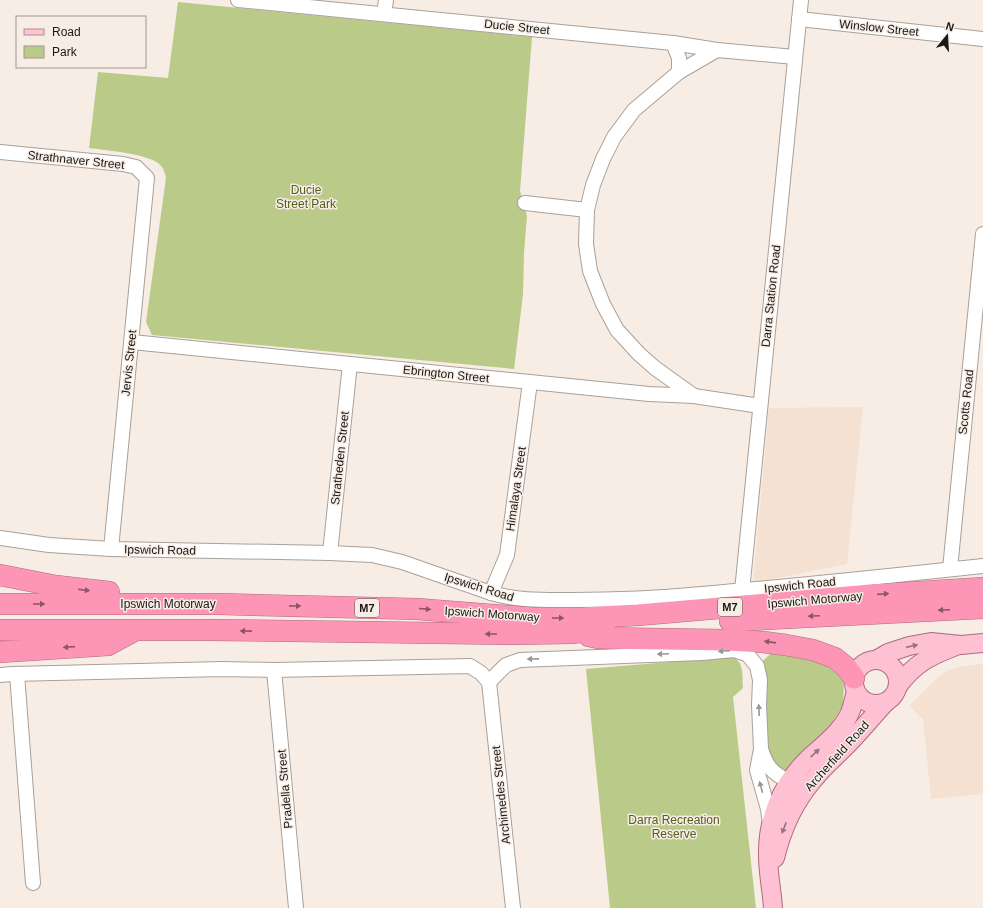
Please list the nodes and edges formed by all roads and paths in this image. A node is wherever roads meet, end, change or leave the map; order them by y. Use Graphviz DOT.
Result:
graph roads {
  1 [pos="238,0"];
  2 [pos="801,0"];
  3 [pos="385,7"];
  4 [pos="799,19"];
  5 [pos="983,39"];
  6 [pos="673,43"];
  7 [pos="717,50"];
  8 [pos="795,57"];
  9 [pos="679,72"];
  10 [pos="0,152"];
  11 [pos="146,178"];
  12 [pos="525,203"];
  13 [pos="587,210"];
  14 [pos="983,234"];
  15 [pos="132,342"];
  16 [pos="350,364"];
  17 [pos="655,368"];
  18 [pos="530,382"];
  19 [pos="649,394"];
  20 [pos="694,396"];
  21 [pos="760,406"];
  22 [pos="0,538"];
  23 [pos="111,549"];
  24 [pos="330,553"];
  25 [pos="983,566"];
  26 [pos="950,569"];
  27 [pos="0,575"];
  28 [pos="983,588"];
  29 [pos="742,591"];
  30 [pos="491,593"];
  31 [pos="0,604"];
  32 [pos="219,604"];
  33 [pos="983,608"];
  34 [pos="0,630"];
  35 [pos="134,630"];
  36 [pos="572,633"];
  37 [pos="983,642"];
  38 [pos="961,644"];
  39 [pos="0,652"];
  40 [pos="876,660"];
  41 [pos="274,670"];
  42 [pos="10,674"];
  43 [pos="489,682"];
  44 [pos="855,685"];
  45 [pos="898,686"];
  46 [pos="886,702"];
  47 [pos="761,749"];
  48 [pos="815,778"];
  49 [pos="789,782"];
  50 [pos="770,824"];
  51 [pos="770,880"];
  52 [pos="33,883"];
  53 [pos="296,908"];
  54 [pos="513,908"];
  55 [pos="773,908"];
  1 -- 3 [label="street, Ducie Street"];
  2 -- 4 [label="street, Darra Station Road"];
  3 -- 6 [label="street, Ducie Street"];
  4 -- 5 [label="street, Winslow Street"];
  4 -- 8 [label="street, Darra Station Road"];
  6 -- 7 [label="street, Ducie Street"];
  6 -- 9 [label="street"];
  7 -- 8 [label="street, Ducie Street"];
  7 -- 9 [label="street"];
  8 -- 21 [label="street, Darra Station Road"];
  9 -- 13 [label="street"];
  10 -- 11 [label="street, Strathnaver Street"];
  11 -- 15 [label="street, Jervis Street"];
  12 -- 13 [label="street"];
  13 -- 17 [label="street"];
  14 -- 26 [label="street, Scotts Road"];
  15 -- 16 [label="street, Ebrington Street"];
  15 -- 23 [label="street, Jervis Street"];
  16 -- 18 [label="street, Ebrington Street"];
  16 -- 24 [label="street, Stratheden Street"];
  17 -- 19 [label="street"];
  17 -- 20 [label="street"];
  18 -- 19 [label="street, Ebrington Street"];
  18 -- 30 [label="street, Himalaya Street"];
  19 -- 20 [label="street, Ebrington Street"];
  20 -- 21 [label="street, Ebrington Street"];
  21 -- 29 [label="street, Darra Station Road"];
  22 -- 23 [label="street, Ipswich Road"];
  23 -- 24 [label="street, Ipswich Road"];
  24 -- 30 [label="street, Ipswich Road"];
  25 -- 26 [label="street, Ipswich Road"];
  26 -- 29 [label="street, Ipswich Road"];
  27 -- 32 [label="highway, one-way"];
  32 -- 28 [label="highway, Ipswich Motorway / M7, one-way"];
  29 -- 30 [label="street, Ipswich Road"];
  31 -- 32 [label="highway, Ipswich Motorway / M7, one-way"];
  33 -- 36 [label="highway, Ipswich Motorway / M7, one-way"];
  34 -- 35 [label="highway, Ipswich Motorway / M7"];
  36 -- 35 [label="highway, Ipswich Motorway / M7, one-way"];
  35 -- 39 [label="highway, one-way"];
  44 -- 36 [label="highway, one-way"];
  37 -- 38 [label="main road"];
  40 -- 38 [label="main road, one-way"];
  38 -- 45 [label="main road"];
  40 -- 44 [label="main road"];
  40 -- 45 [label="main road"];
  41 -- 42 [label="street"];
  41 -- 43 [label="street"];
  41 -- 53 [label="street, Pradella Street"];
  42 -- 52 [label="street"];
  47 -- 43 [label="street, one-way"];
  43 -- 54 [label="street, Archimedes Street"];
  44 -- 46 [label="main road"];
  49 -- 44 [label="main road, Archerfield Road, one-way"];
  45 -- 46 [label="main road"];
  46 -- 48 [label="main road, Archerfield Road"];
  47 -- 49 [label="street"];
  50 -- 47 [label="street, one-way"];
  48 -- 49 [label="street"];
  48 -- 51 [label="main road, Archerfield Road, one-way"];
  49 -- 50 [label="main road, Archerfield Road"];
  50 -- 51 [label="main road, Archerfield Road"];
  51 -- 55 [label="main road, Archerfield Road"];
}
